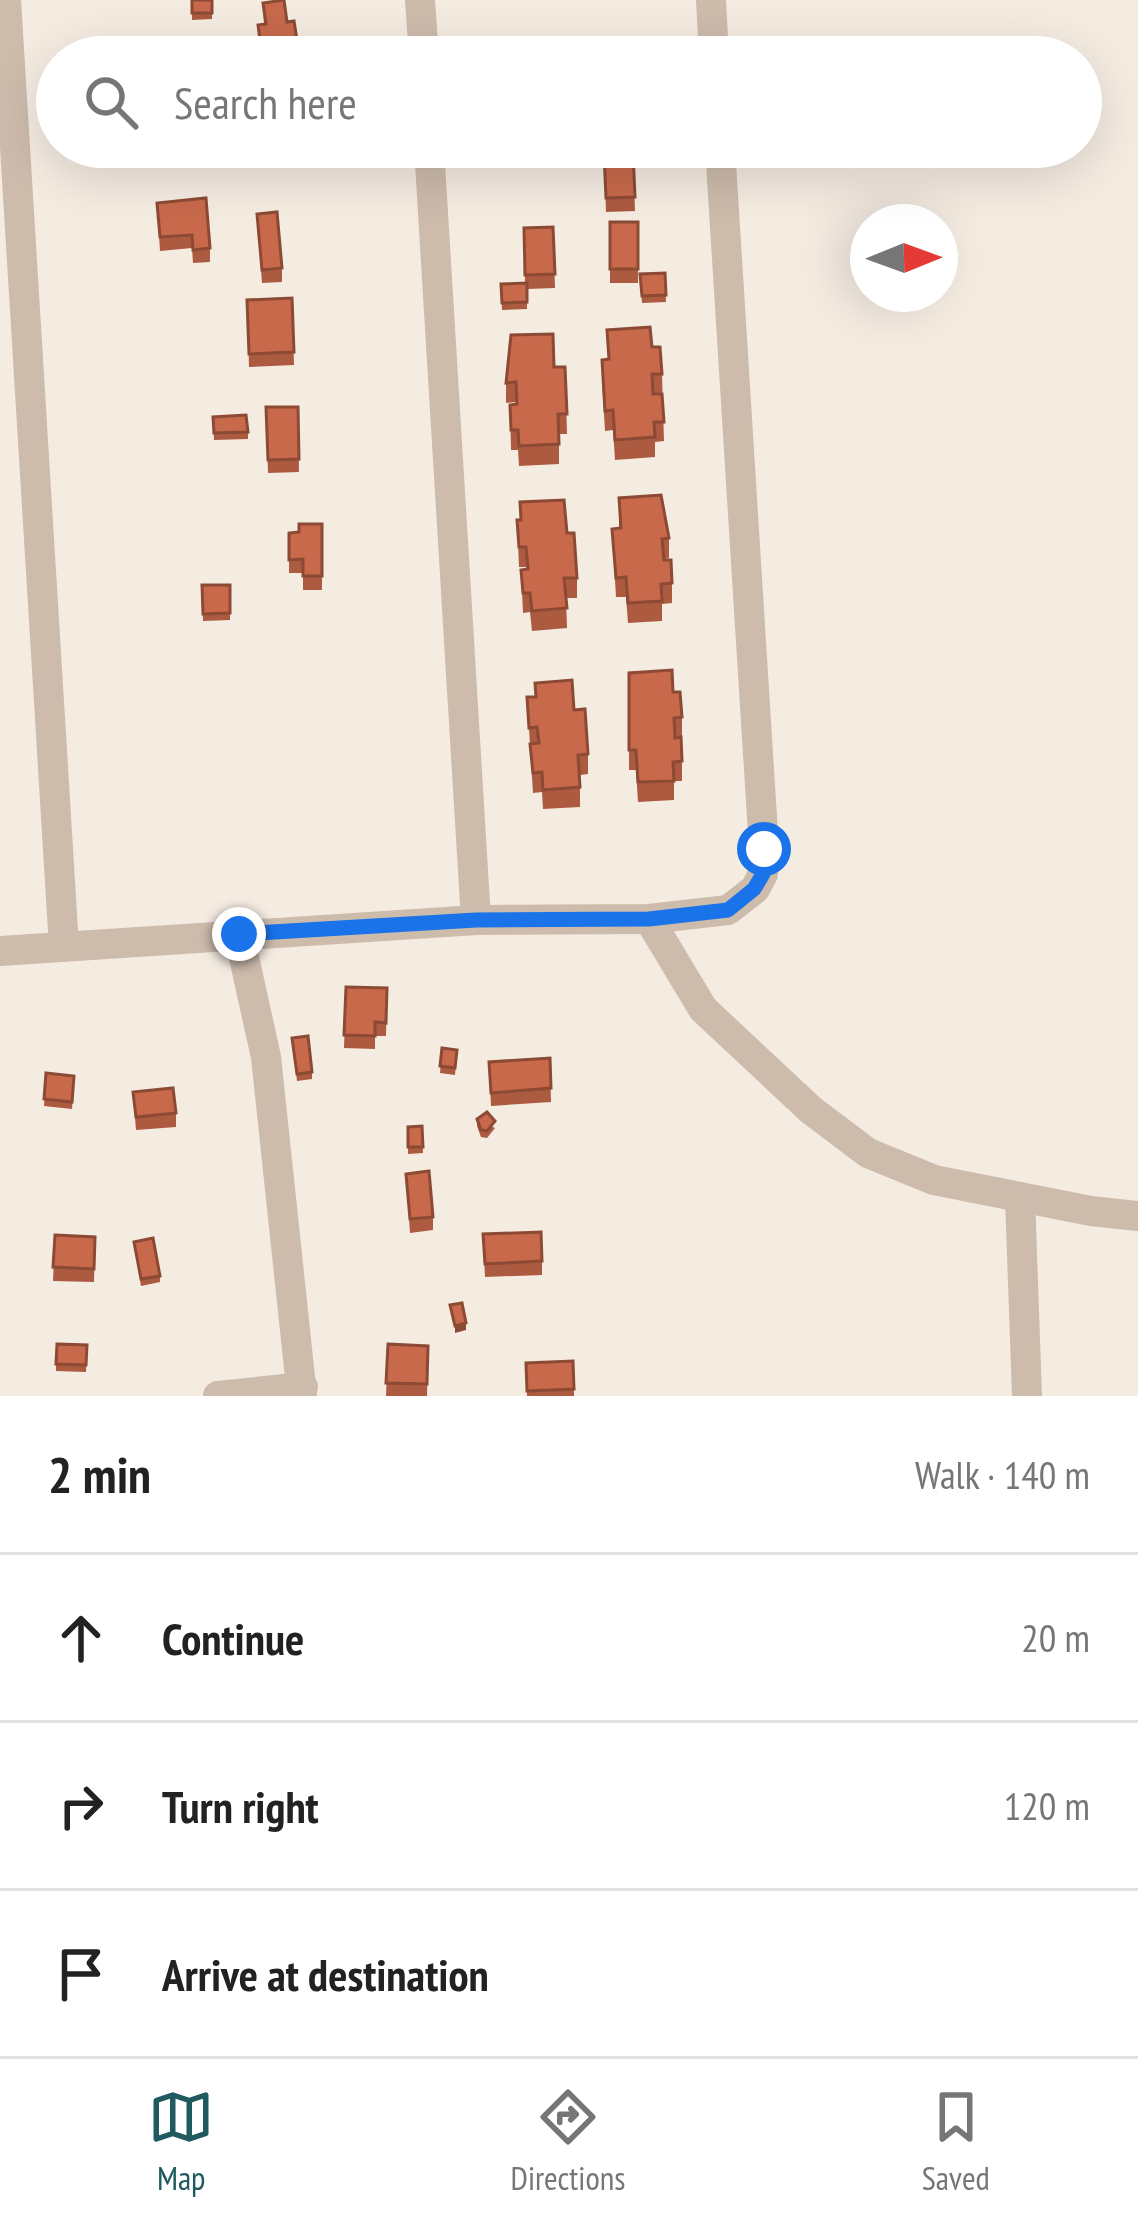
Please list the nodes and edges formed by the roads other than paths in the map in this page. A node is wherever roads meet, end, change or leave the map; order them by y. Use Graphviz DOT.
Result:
graph roads {
  1 [pos="6,0"];
  2 [pos="420,0"];
  3 [pos="710,0"];
  4 [pos="423,36"];
  5 [pos="713,36"];
  6 [pos="430,168"];
  7 [pos="721,168"];
  8 [pos="649,919"];
  9 [pos="476,920"];
  10 [pos="239,934"];
  11 [pos="64,947"];
  12 [pos="0,951"];
  13 [pos="1020,1197"];
  14 [pos="1138,1216"];
  15 [pos="303,1391"];
  16 [pos="218,1396"];
  17 [pos="1027,1396"];
  1 -- 11 [label="street"];
  2 -- 4 [label="street"];
  3 -- 5 [label="street"];
  6 -- 9 [label="street"];
  7 -- 8 [label="street"];
  8 -- 9 [label="street"];
  8 -- 13 [label="street"];
  9 -- 10 [label="street"];
  10 -- 11 [label="street"];
  10 -- 15 [label="street"];
  11 -- 12 [label="street"];
  13 -- 14 [label="street"];
  13 -- 17 [label="street"];
  15 -- 16 [label="street"];
}
